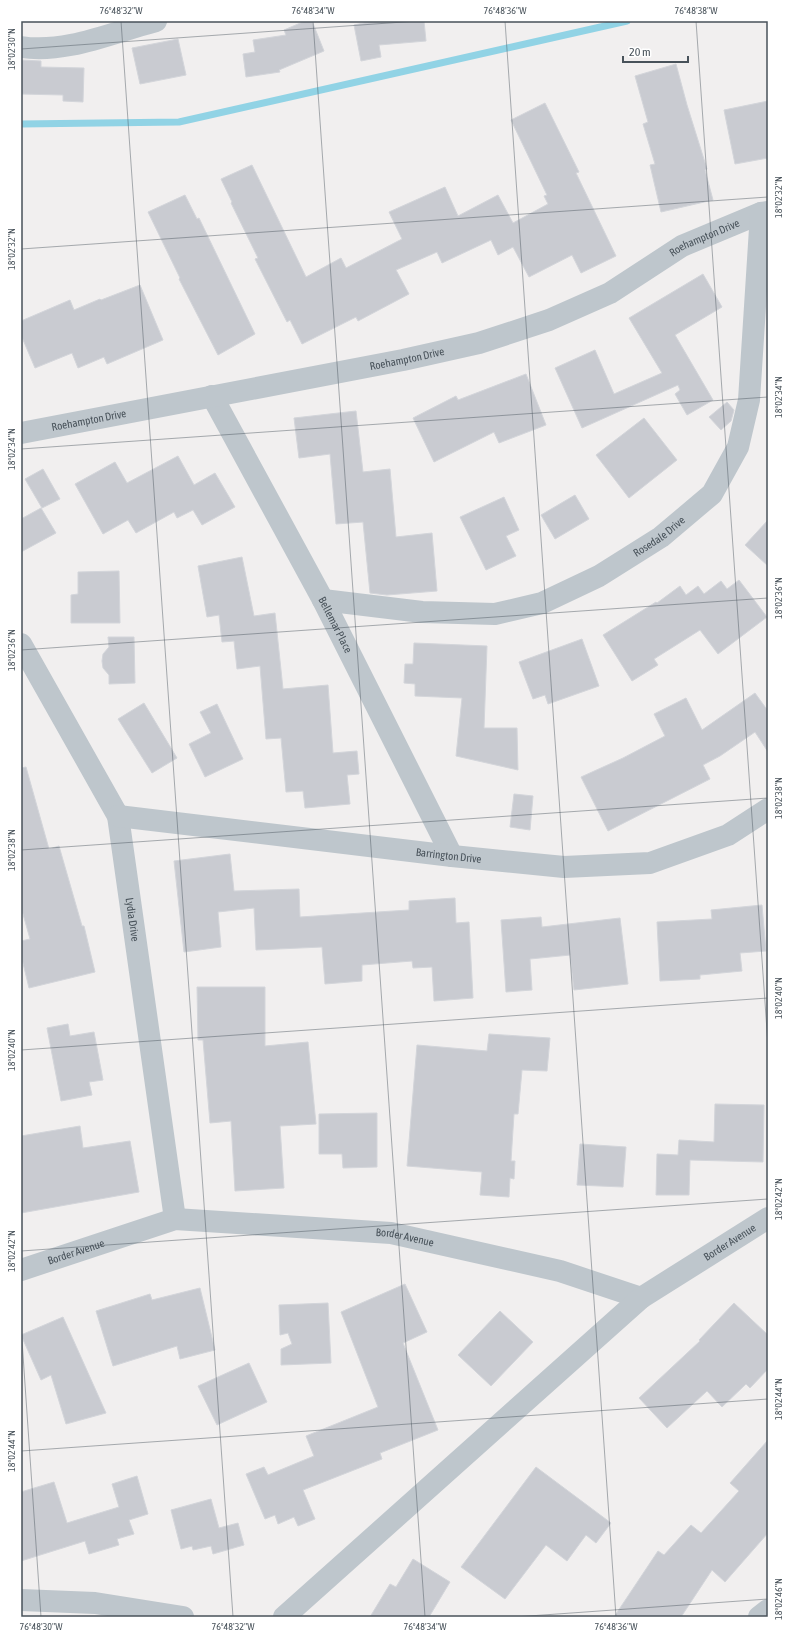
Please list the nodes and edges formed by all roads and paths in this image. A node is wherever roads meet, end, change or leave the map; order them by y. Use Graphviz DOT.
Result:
graph roads {
  1 [pos="156,21"];
  2 [pos="21,46"];
  3 [pos="764,212"];
  4 [pos="212,396"];
  5 [pos="21,433"];
  6 [pos="323,600"];
  7 [pos="21,644"];
  8 [pos="768,809"];
  9 [pos="118,816"];
  10 [pos="452,856"];
  11 [pos="768,1218"];
  12 [pos="175,1219"];
  13 [pos="21,1270"];
  14 [pos="641,1298"];
  15 [pos="21,1600"];
  16 [pos="768,1610"];
  17 [pos="183,1617"];
  18 [pos="284,1617"];
  19 [pos="759,1617"];
  1 -- 2 [label="street"];
  3 -- 4 [label="street, Roehampton Drive"];
  3 -- 6 [label="street, Rosedale Drive"];
  4 -- 5 [label="street, Roehampton Drive"];
  4 -- 6 [label="street, Bellemar Place"];
  6 -- 10 [label="street, Bellemar Place"];
  7 -- 9 [label="street, Lydia Drive"];
  8 -- 10 [label="street, Barrington Drive"];
  9 -- 10 [label="street, Barrington Drive"];
  9 -- 12 [label="street, Lydia Drive"];
  11 -- 14 [label="street, Border Avenue"];
  12 -- 13 [label="street, Border Avenue"];
  12 -- 14 [label="street, Border Avenue"];
  14 -- 18 [label="street"];
  15 -- 17 [label="street"];
  16 -- 19 [label="street"];
}
